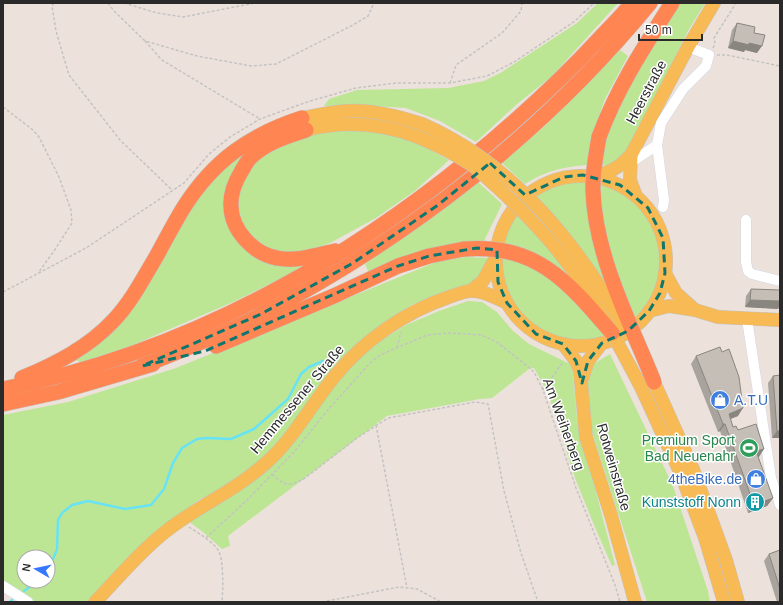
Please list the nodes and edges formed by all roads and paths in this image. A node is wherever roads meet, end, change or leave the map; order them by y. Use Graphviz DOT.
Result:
graph roads {
  1 [pos="54,3"];
  2 [pos="108,3"];
  3 [pos="124,3"];
  4 [pos="255,3"];
  5 [pos="374,3"];
  6 [pos="522,3"];
  7 [pos="632,3"];
  8 [pos="650,3"];
  9 [pos="672,3"];
  10 [pos="714,3"];
  11 [pos="736,3"];
  12 [pos="145,41"];
  13 [pos="688,47"];
  14 [pos="709,55"];
  15 [pos="780,66"];
  16 [pos="450,83"];
  17 [pos="660,98"];
  18 [pos="673,104"];
  19 [pos="3,107"];
  20 [pos="260,119"];
  21 [pos="304,124"];
  22 [pos="657,145"];
  23 [pos="631,159"];
  24 [pos="583,175"];
  25 [pos="172,190"];
  26 [pos="636,196"];
  27 [pos="662,207"];
  28 [pos="746,220"];
  29 [pos="346,249"];
  30 [pos="496,259"];
  31 [pos="665,272"];
  32 [pos="37,274"];
  33 [pos="780,281"];
  34 [pos="472,290"];
  35 [pos="506,303"];
  36 [pos="695,310"];
  37 [pos="649,311"];
  38 [pos="747,319"];
  39 [pos="780,320"];
  40 [pos="607,338"];
  41 [pos="563,344"];
  42 [pos="397,348"];
  43 [pos="564,360"];
  44 [pos="142,366"];
  45 [pos="582,383"];
  46 [pos="648,384"];
  47 [pos="3,388"];
  48 [pos="543,390"];
  49 [pos="3,404"];
  50 [pos="376,425"];
  51 [pos="272,474"];
  52 [pos="780,505"];
  53 [pos="180,521"];
  54 [pos="717,533"];
  55 [pos="713,564"];
  56 [pos="3,586"];
  57 [pos="407,588"];
  58 [pos="28,602"];
  59 [pos="95,602"];
  60 [pos="222,602"];
  61 [pos="322,602"];
  62 [pos="441,602"];
  63 [pos="538,602"];
  64 [pos="620,602"];
  65 [pos="635,602"];
  66 [pos="719,602"];
  67 [pos="724,602"];
  68 [pos="738,602"];
  69 [pos="748,602"];
  1 -- 25 [label="path"];
  2 -- 12 [label="path"];
  3 -- 4 [label="path"];
  5 -- 12 [label="path"];
  6 -- 16 [label="path"];
  7 -- 29 [label="highway"];
  8 -- 44 [label="highway"];
  9 -- 46 [label="highway, bridge"];
  10 -- 13 [label="main road, Heerstraße"];
  11 -- 14 [label="path"];
  12 -- 20 [label="path"];
  13 -- 14 [label="street"];
  13 -- 17 [label="main road, Heerstraße"];
  14 -- 15 [label="path"];
  14 -- 18 [label="street"];
  17 -- 18 [label="street"];
  17 -- 23 [label="main road, Heerstraße"];
  18 -- 22 [label="street"];
  19 -- 32 [label="path"];
  21 -- 29 [label="highway"];
  21 -- 40 [label="main road, bridge"];
  21 -- 46 [label="main road, bridge"];
  21 -- 47 [label="highway"];
  22 -- 23 [label="street"];
  22 -- 27 [label="street"];
  23 -- 24 [label="main road, Heerstraße"];
  23 -- 26 [label="main road"];
  24 -- 26 [label="main road"];
  24 -- 30 [label="main road"];
  26 -- 31 [label="main road"];
  28 -- 33 [label="street"];
  29 -- 47 [label="highway"];
  30 -- 34 [label="main road"];
  30 -- 35 [label="main road"];
  31 -- 36 [label="main road"];
  31 -- 37 [label="main road"];
  34 -- 35 [label="main road"];
  34 -- 53 [label="main road, Hemmessener Straße"];
  35 -- 41 [label="main road"];
  36 -- 37 [label="main road"];
  36 -- 38 [label="main road"];
  37 -- 40 [label="main road"];
  38 -- 39 [label="main road"];
  38 -- 52 [label="street"];
  40 -- 41 [label="main road"];
  40 -- 44 [label="highway, bridge"];
  40 -- 45 [label="main road"];
  40 -- 46 [label="main road, bridge"];
  41 -- 45 [label="main road, Rotweinstraße"];
  42 -- 48 [label="path, Am Weiherberg"];
  43 -- 48 [label="path"];
  44 -- 49 [label="highway"];
  45 -- 65 [label="main road, Rotweinstraße"];
  46 -- 54 [label="main road"];
  46 -- 55 [label="main road"];
  48 -- 64 [label="path, Am Weiherberg"];
  50 -- 51 [label="path"];
  50 -- 57 [label="path"];
  50 -- 63 [label="path"];
  53 -- 59 [label="main road, Hemmessener Straße"];
  53 -- 60 [label="path"];
  54 -- 68 [label="main road"];
  54 -- 69 [label="main road"];
  55 -- 66 [label="main road"];
  55 -- 67 [label="main road"];
  56 -- 58 [label="street"];
  57 -- 61 [label="path"];
  57 -- 62 [label="path"];
}
